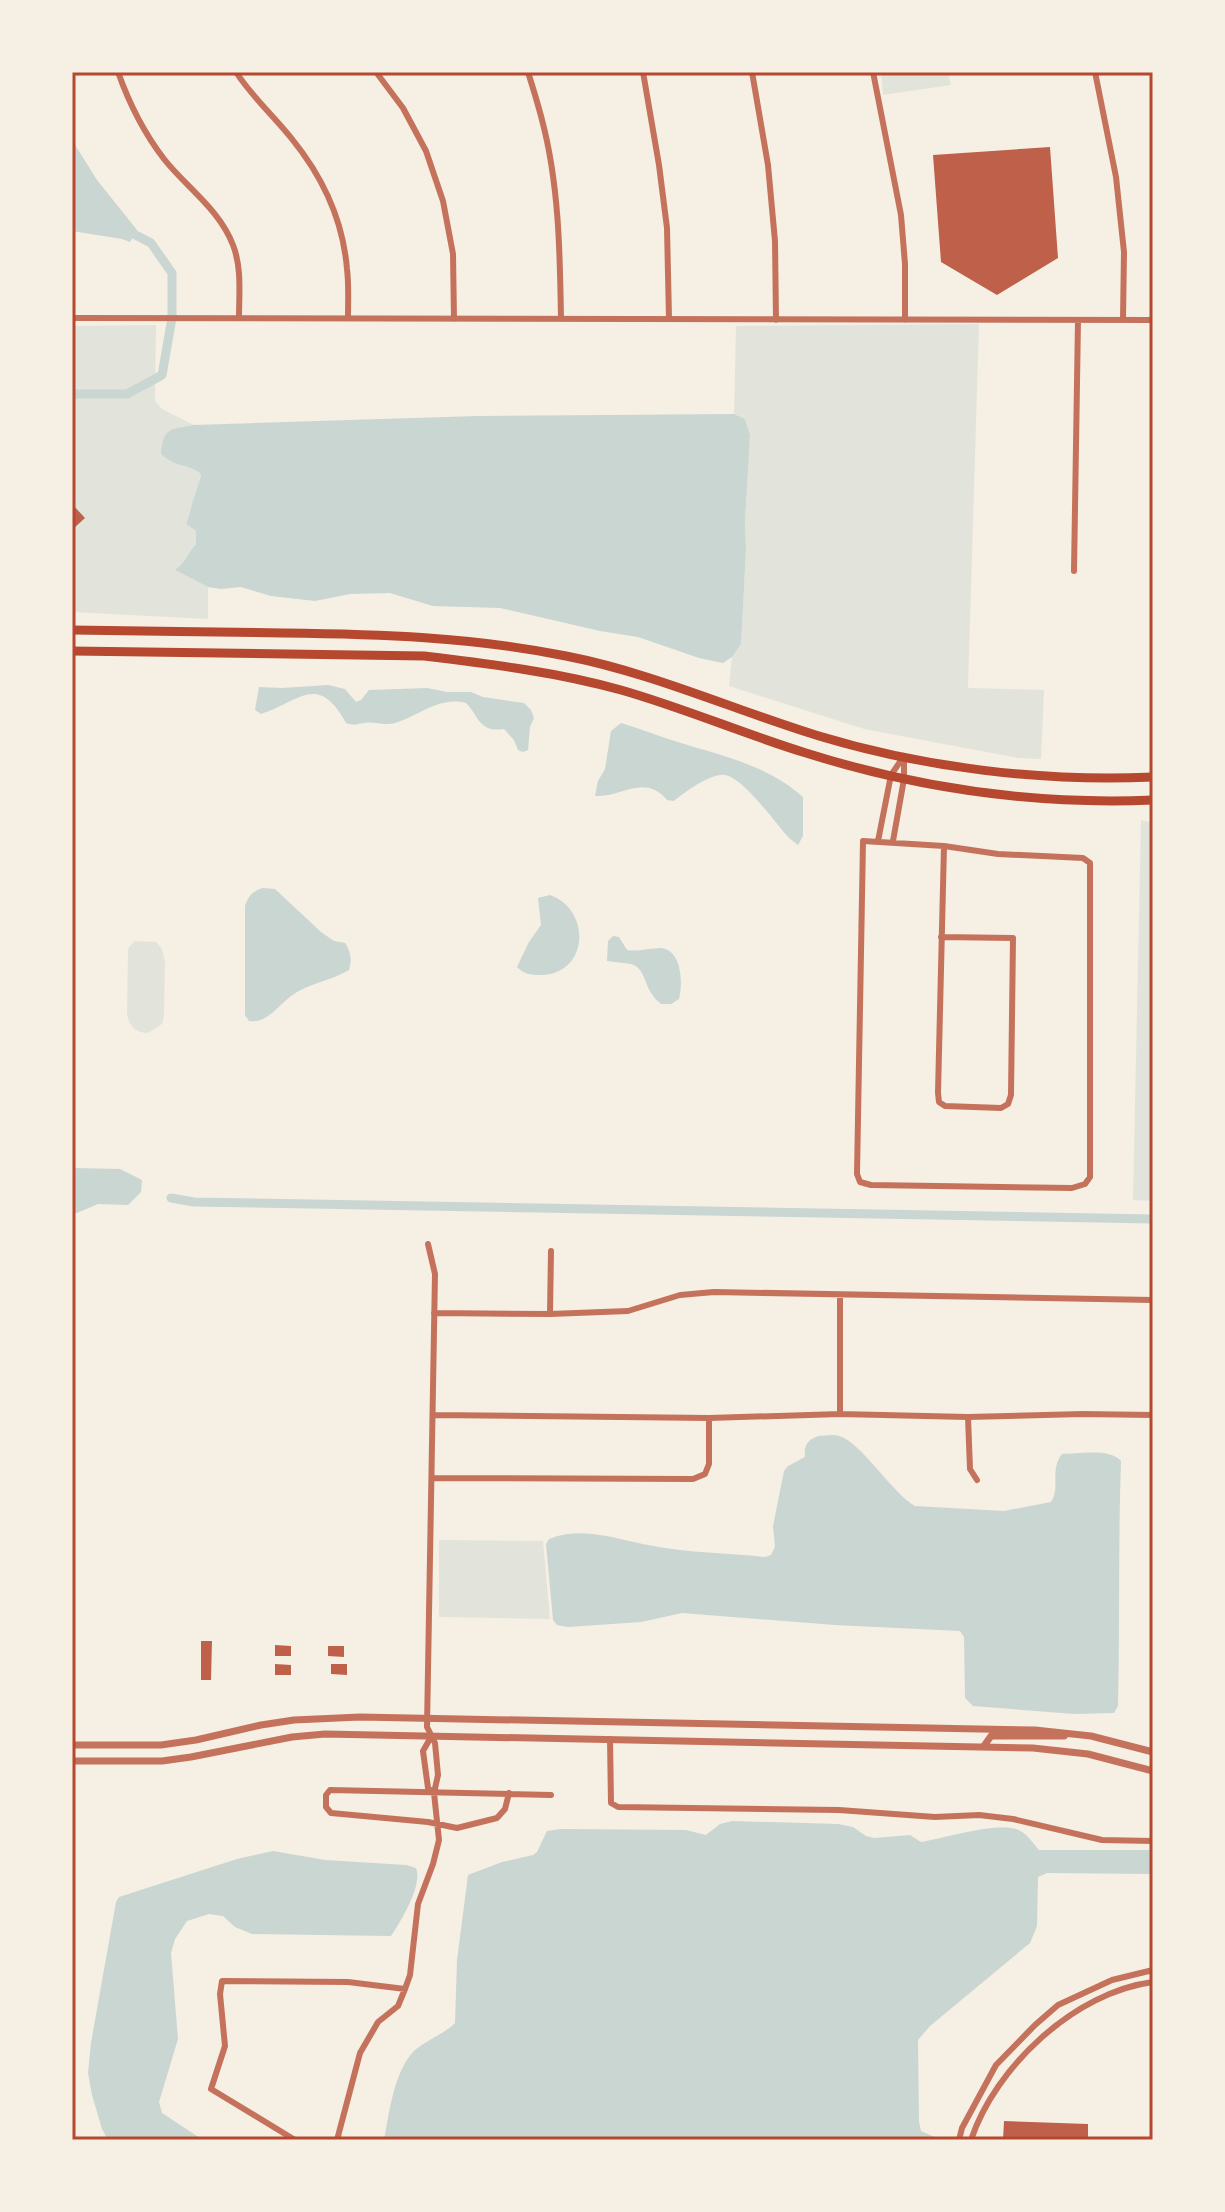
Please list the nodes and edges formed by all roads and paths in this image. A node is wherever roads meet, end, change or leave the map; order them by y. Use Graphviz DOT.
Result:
graph roads {
  1 [pos="118,72"];
  2 [pos="236,72"];
  3 [pos="376,72"];
  4 [pos="528,72"];
  5 [pos="643,72"];
  6 [pos="752,72"];
  7 [pos="873,72"];
  8 [pos="1095,72"];
  9 [pos="72,318"];
  10 [pos="239,318"];
  11 [pos="348,318"];
  12 [pos="454,319"];
  13 [pos="561,319"];
  14 [pos="669,319"];
  15 [pos="776,320"];
  16 [pos="905,320"];
  17 [pos="1078,320"];
  18 [pos="1123,320"];
  19 [pos="1153,320"];
  20 [pos="1074,571"];
  21 [pos="72,630"];
  22 [pos="72,651"];
  23 [pos="904,756"];
  24 [pos="891,775"];
  25 [pos="1153,777"];
  26 [pos="904,779"];
  27 [pos="1153,800"];
  28 [pos="878,841"];
  29 [pos="893,841"];
  30 [pos="944,846"];
  31 [pos="941,937"];
  32 [pos="428,1244"];
  33 [pos="551,1251"];
  34 [pos="840,1295"];
  35 [pos="1153,1300"];
  36 [pos="434,1313"];
  37 [pos="550,1314"];
  38 [pos="840,1414"];
  39 [pos="433,1415"];
  40 [pos="1153,1415"];
  41 [pos="968,1417"];
  42 [pos="709,1418"];
  43 [pos="432,1478"];
  44 [pos="977,1480"];
  45 [pos="427,1723"];
  46 [pos="1079,1734"];
  47 [pos="431,1737"];
  48 [pos="610,1739"];
  49 [pos="72,1745"];
  50 [pos="984,1746"];
  51 [pos="1153,1752"];
  52 [pos="72,1761"];
  53 [pos="1153,1771"];
  54 [pos="434,1793"];
  55 [pos="509,1793"];
  56 [pos="551,1795"];
  57 [pos="438,1824"];
  58 [pos="1153,1841"];
  59 [pos="1153,1970"];
  60 [pos="1153,1982"];
  61 [pos="405,1989"];
  62 [pos="295,2140"];
  63 [pos="337,2140"];
  64 [pos="959,2140"];
  65 [pos="971,2140"];
  1 -- 10 [label="street"];
  2 -- 11 [label="street"];
  3 -- 12 [label="street"];
  4 -- 13 [label="street"];
  5 -- 14 [label="street"];
  6 -- 15 [label="street"];
  7 -- 16 [label="street"];
  8 -- 18 [label="street"];
  9 -- 10 [label="street"];
  10 -- 11 [label="street"];
  11 -- 12 [label="street"];
  12 -- 13 [label="street"];
  13 -- 14 [label="street"];
  14 -- 15 [label="street"];
  15 -- 16 [label="street"];
  16 -- 17 [label="street"];
  17 -- 18 [label="street"];
  17 -- 20 [label="street"];
  18 -- 19 [label="street"];
  21 -- 23 [label="main road"];
  22 -- 24 [label="main road"];
  23 -- 24 [label="street"];
  23 -- 25 [label="main road"];
  23 -- 26 [label="street"];
  24 -- 26 [label="main road"];
  24 -- 28 [label="street"];
  26 -- 27 [label="main road"];
  26 -- 29 [label="street"];
  28 -- 29 [label="street"];
  28 -- 30 [label="street"];
  29 -- 30 [label="street"];
  30 -- 31 [label="street"];
  31 -- 31 [label="street"];
  32 -- 36 [label="street"];
  33 -- 37 [label="street"];
  34 -- 35 [label="street"];
  34 -- 37 [label="street"];
  34 -- 38 [label="street"];
  36 -- 37 [label="street"];
  36 -- 39 [label="street"];
  38 -- 41 [label="street"];
  38 -- 42 [label="street"];
  39 -- 42 [label="street"];
  39 -- 43 [label="street"];
  40 -- 41 [label="street"];
  41 -- 44 [label="street"];
  42 -- 43 [label="street"];
  43 -- 45 [label="street"];
  45 -- 46 [label="street"];
  45 -- 47 [label="street"];
  45 -- 49 [label="street"];
  46 -- 50 [label="street"];
  46 -- 51 [label="street"];
  47 -- 48 [label="street"];
  47 -- 52 [label="street"];
  47 -- 54 [label="street"];
  47 -- 54 [label="street"];
  48 -- 50 [label="street"];
  48 -- 58 [label="street"];
  50 -- 53 [label="street"];
  54 -- 55 [label="street"];
  54 -- 57 [label="street"];
  54 -- 57 [label="street"];
  55 -- 56 [label="street"];
  55 -- 57 [label="street"];
  57 -- 61 [label="street"];
  59 -- 64 [label="street"];
  60 -- 65 [label="street"];
  61 -- 62 [label="street"];
  61 -- 63 [label="street"];
}
